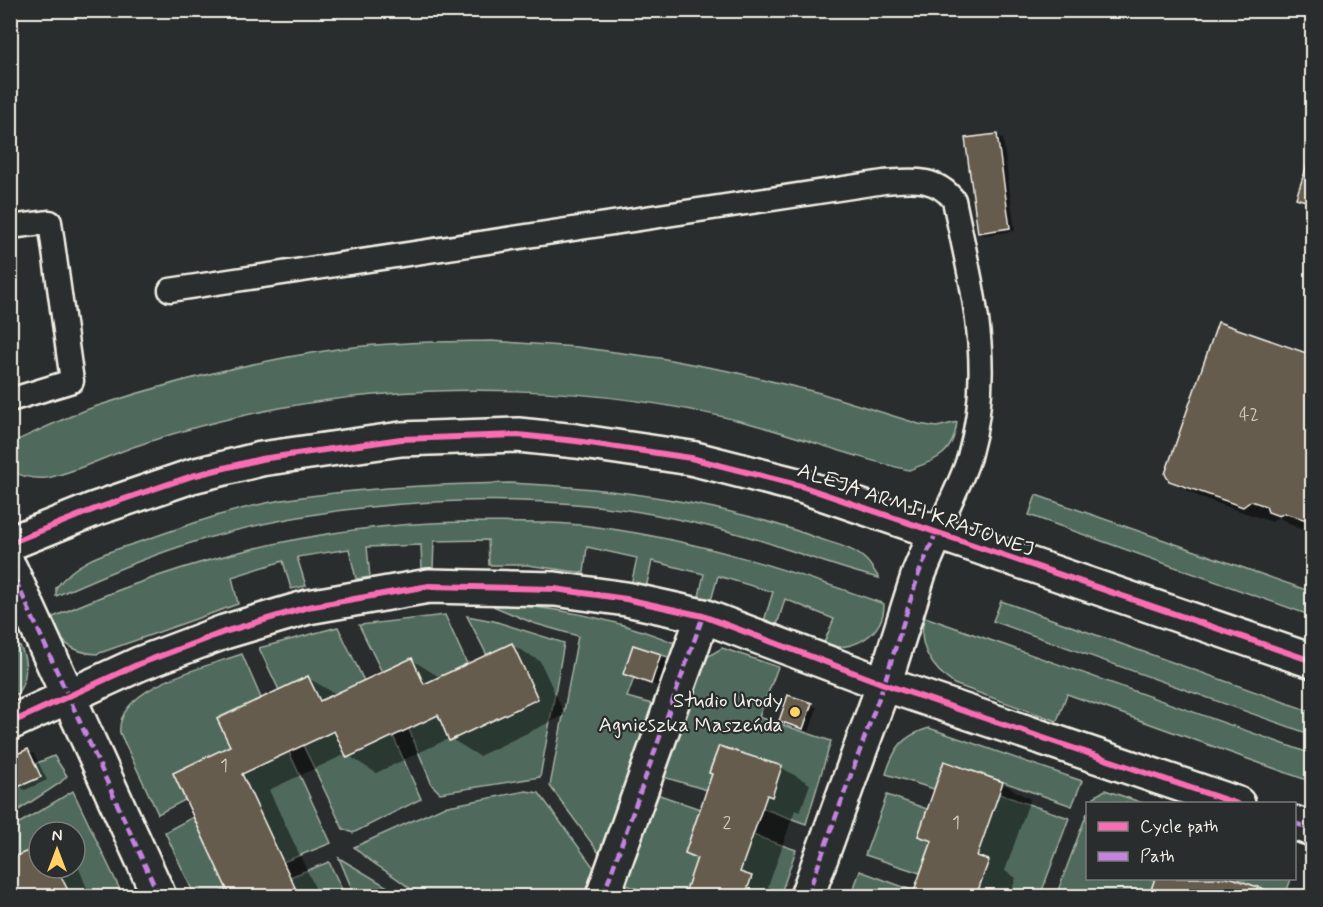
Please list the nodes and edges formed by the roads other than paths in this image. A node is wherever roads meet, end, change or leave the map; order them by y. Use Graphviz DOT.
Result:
graph roads {
  1 [pos="10,227"];
  2 [pos="170,290"];
  3 [pos="10,400"];
  4 [pos="936,533"];
  5 [pos="10,543"];
  6 [pos="10,568"];
  7 [pos="703,616"];
  8 [pos="1312,661"];
  9 [pos="884,684"];
  10 [pos="68,697"];
  11 [pos="10,723"];
  12 [pos="1232,802"];
  13 [pos="1296,824"];
  14 [pos="1312,829"];
  15 [pos="159,897"];
  16 [pos="603,897"];
  17 [pos="807,897"];
  1 -- 3 [label="lane"];
  2 -- 4 [label="lane"];
  4 -- 5 [label="street, ALEJA ARMII KRAJOWEJ"];
  4 -- 8 [label="street, ALEJA ARMII KRAJOWEJ"];
  4 -- 9 [label="street"];
  6 -- 10 [label="street"];
  7 -- 9 [label="street"];
  7 -- 10 [label="street"];
  7 -- 16 [label="street"];
  9 -- 12 [label="street"];
  9 -- 17 [label="street"];
  10 -- 11 [label="street"];
  10 -- 15 [label="street"];
  13 -- 14 [label="street"];
}
